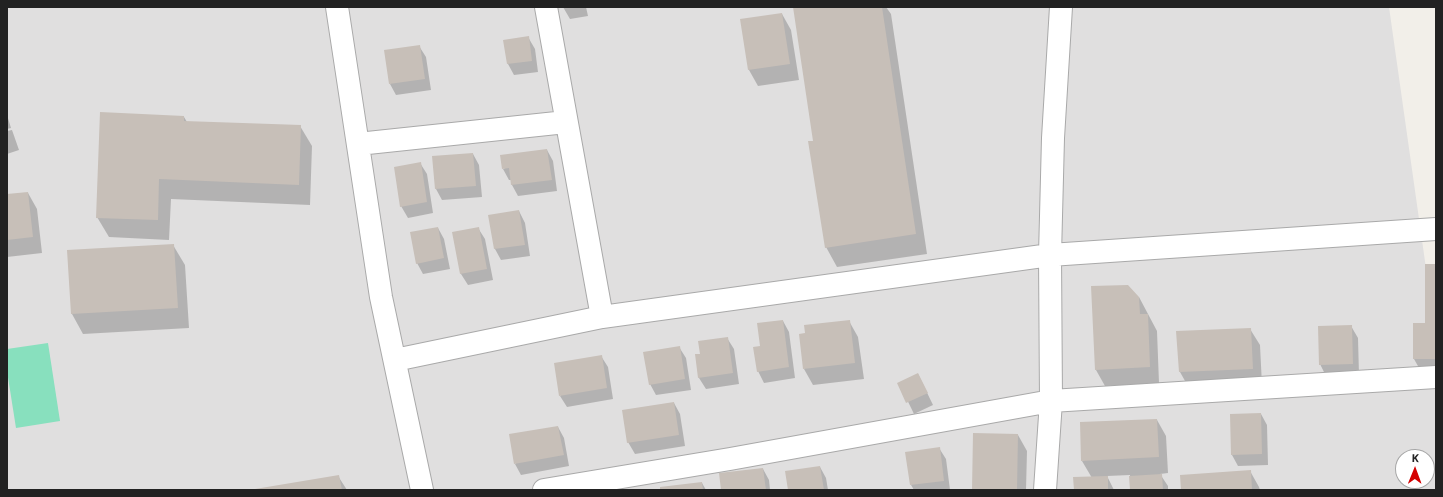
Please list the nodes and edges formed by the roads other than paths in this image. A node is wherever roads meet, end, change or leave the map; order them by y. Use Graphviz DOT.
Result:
graph roads {
  1 [pos="337,7"];
  2 [pos="546,7"];
  3 [pos="1061,7"];
  4 [pos="566,122"];
  5 [pos="358,144"];
  6 [pos="1436,229"];
  7 [pos="1050,255"];
  8 [pos="602,317"];
  9 [pos="395,360"];
  10 [pos="1436,377"];
  11 [pos="1050,401"];
  12 [pos="422,490"];
  13 [pos="544,490"];
  14 [pos="1045,490"];
  1 -- 5 [label="street"];
  2 -- 4 [label="street"];
  3 -- 7 [label="street"];
  4 -- 5 [label="street"];
  4 -- 8 [label="street"];
  5 -- 9 [label="street"];
  6 -- 7 [label="street"];
  7 -- 8 [label="street"];
  7 -- 11 [label="street"];
  8 -- 9 [label="street"];
  9 -- 12 [label="street"];
  10 -- 11 [label="street"];
  11 -- 13 [label="street"];
  11 -- 14 [label="street"];
}
